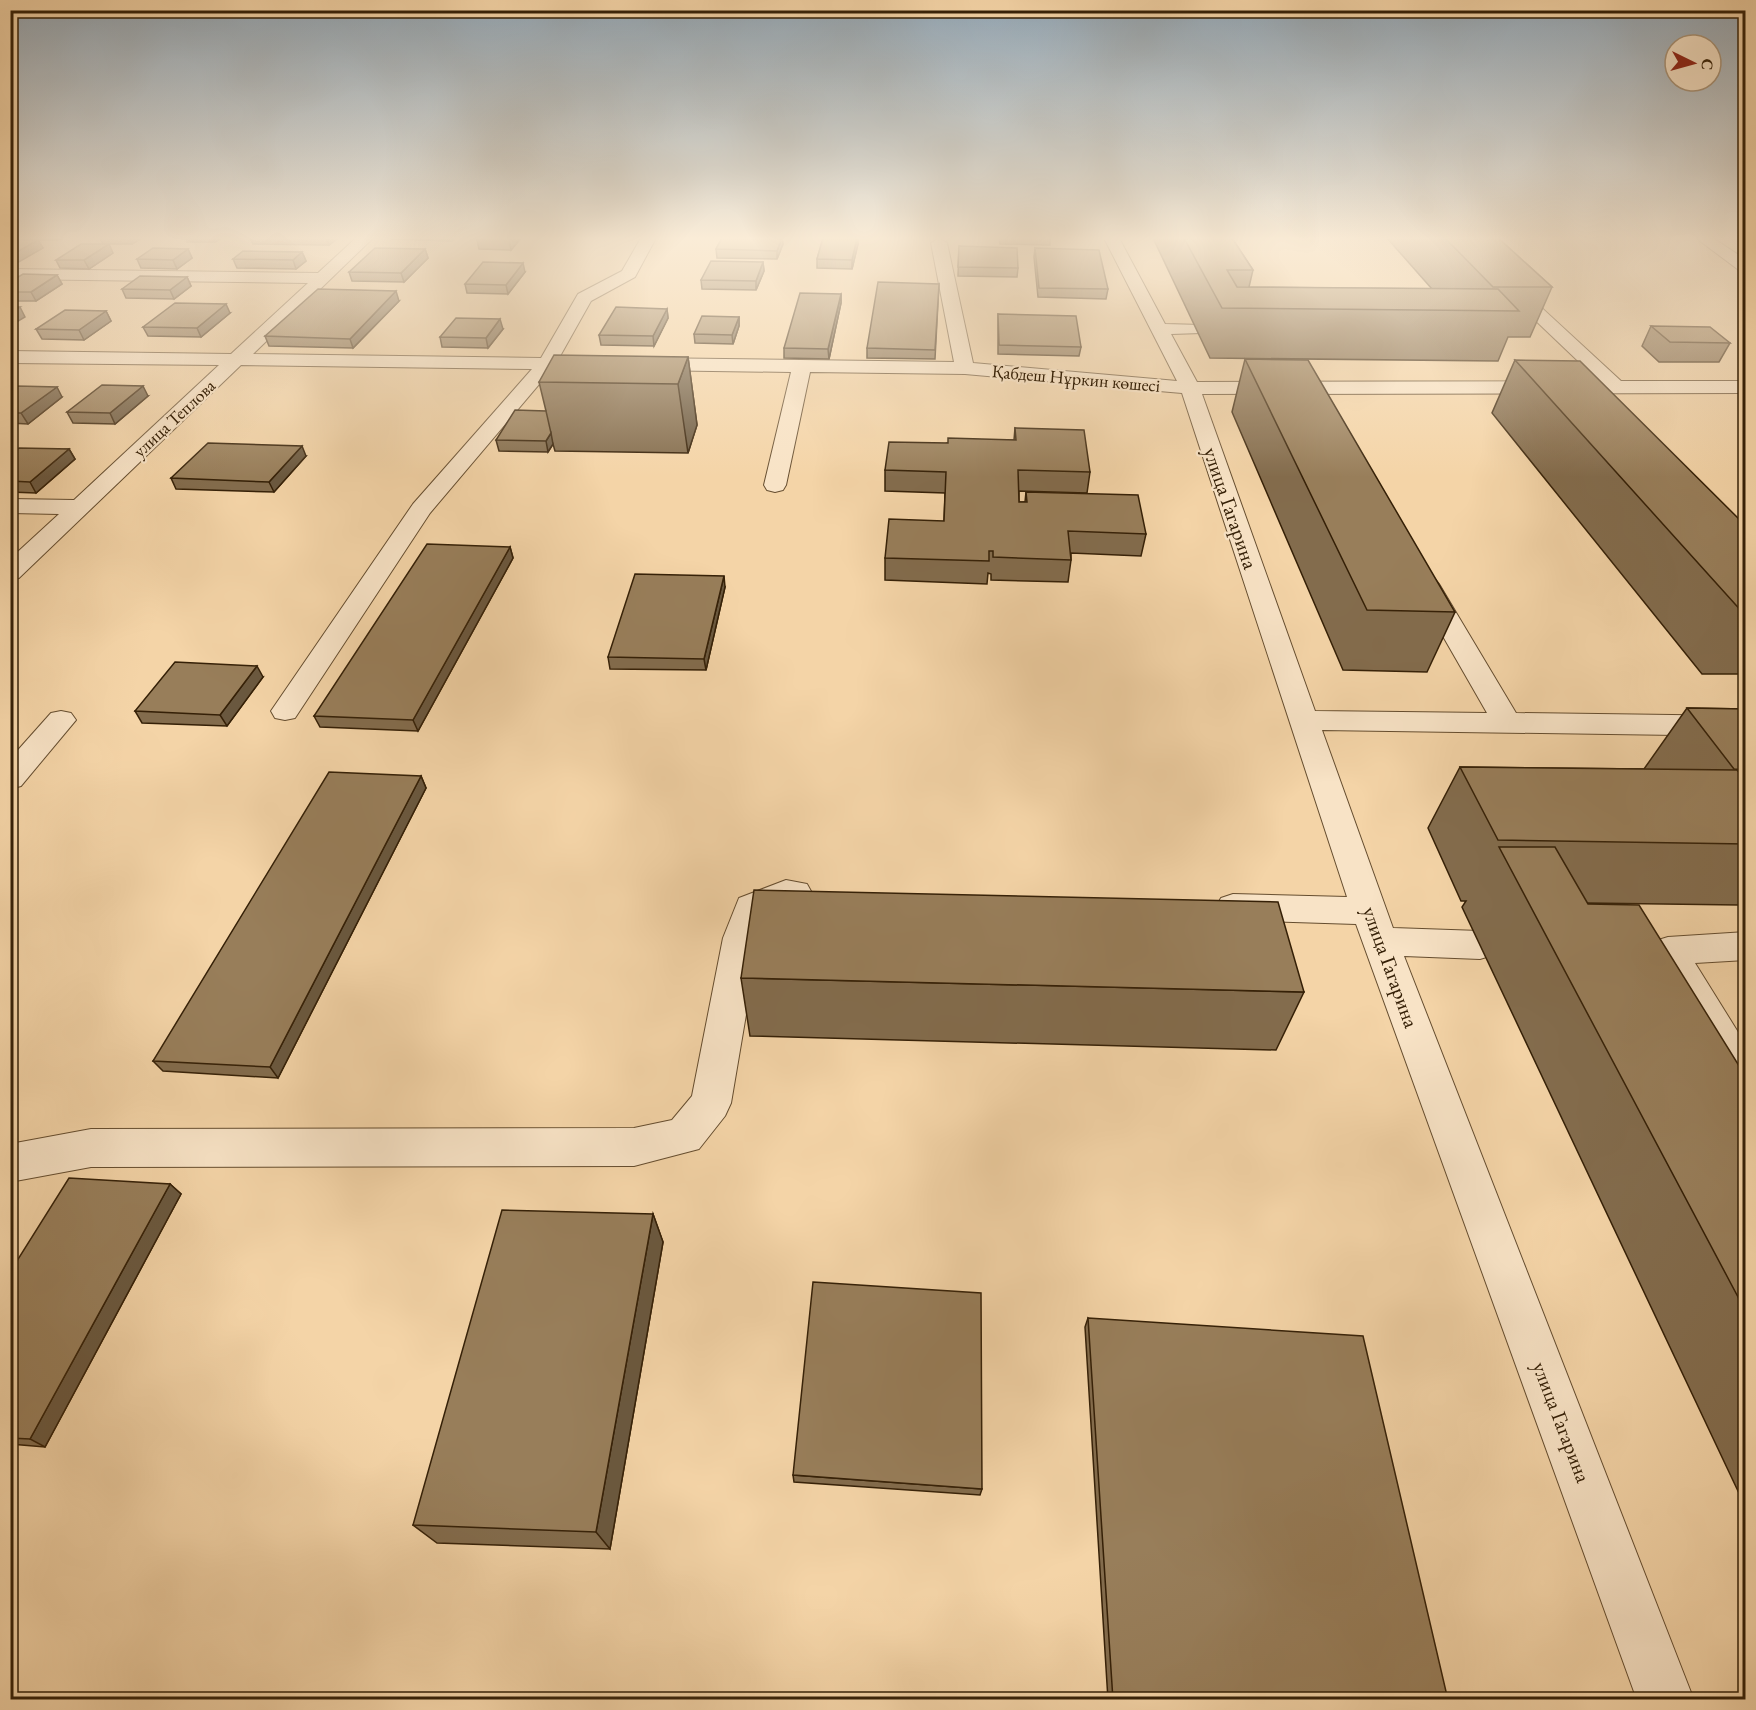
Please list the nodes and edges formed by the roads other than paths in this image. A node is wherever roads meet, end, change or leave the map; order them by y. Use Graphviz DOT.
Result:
graph roads {
  1 [pos="280,318"];
  2 [pos="573,318"];
  3 [pos="955,318"];
  4 [pos="1153,318"];
  5 [pos="1542,318"];
  6 [pos="1197,328"];
  7 [pos="1159,329"];
  8 [pos="10,357"];
  9 [pos="236,359"];
  10 [pos="548,363"];
  11 [pos="802,366"];
  12 [pos="965,368"];
  13 [pos="1551,387"];
  14 [pos="1746,387"];
  15 [pos="1190,388"];
  16 [pos="1617,388"];
  17 [pos="1575,412"];
  18 [pos="775,485"];
  19 [pos="10,506"];
  20 [pos="80,507"];
  21 [pos="1413,560"];
  22 [pos="10,573"];
  23 [pos="285,711"];
  24 [pos="61,720"];
  25 [pos="1304,720"];
  26 [pos="1507,723"];
  27 [pos="1746,726"];
  28 [pos="10,779"];
  29 [pos="834,894"];
  30 [pos="1203,906"];
  31 [pos="1375,926"];
  32 [pos="1480,945"];
  33 [pos="1746,946"];
  34 [pos="1746,1080"];
  35 [pos="10,1163"];
  36 [pos="1666,1700"];
  1 -- 9 [label="street, улица Теплова"];
  2 -- 10 [label="street"];
  3 -- 12 [label="street"];
  4 -- 7 [label="street, улица Гагарина"];
  5 -- 16 [label="street"];
  6 -- 7 [label="street"];
  7 -- 15 [label="street, улица Гагарина"];
  8 -- 9 [label="street, Қабдеш Нұркин көшесі"];
  9 -- 10 [label="street, Қабдеш Нұркин көшесі"];
  9 -- 20 [label="street, улица Теплова"];
  10 -- 11 [label="street, Қабдеш Нұркин көшесі"];
  10 -- 23 [label="street"];
  11 -- 12 [label="street, Қабдеш Нұркин көшесі"];
  11 -- 18 [label="street"];
  12 -- 15 [label="street, Қабдеш Нұркин көшесі"];
  13 -- 15 [label="street, Қабдеш Нұркин көшесі"];
  13 -- 16 [label="street, Қабдеш Нұркин көшесі"];
  13 -- 17 [label="street"];
  14 -- 16 [label="street, Қабдеш Нұркин көшесі"];
  15 -- 25 [label="street, улица Гагарина"];
  19 -- 20 [label="street"];
  20 -- 22 [label="street, улица Теплова"];
  21 -- 26 [label="street"];
  24 -- 28 [label="street"];
  25 -- 26 [label="street"];
  25 -- 31 [label="street, улица Гагарина"];
  26 -- 27 [label="street"];
  29 -- 35 [label="street"];
  30 -- 31 [label="street"];
  31 -- 32 [label="street"];
  31 -- 36 [label="street, улица Гагарина"];
  33 -- 34 [label="street"];
}
